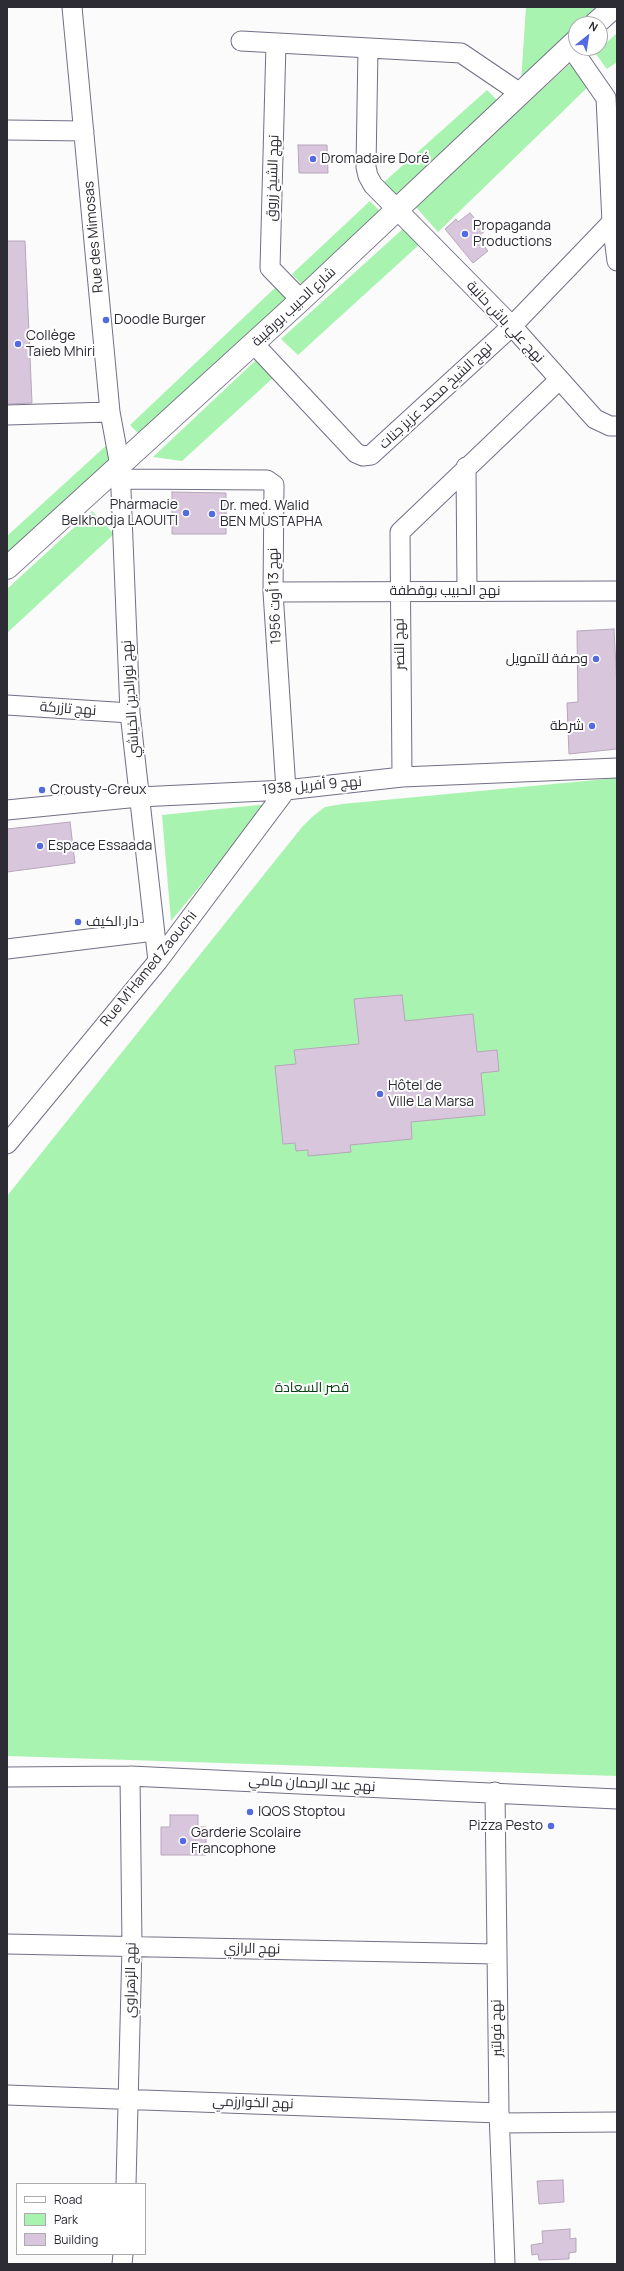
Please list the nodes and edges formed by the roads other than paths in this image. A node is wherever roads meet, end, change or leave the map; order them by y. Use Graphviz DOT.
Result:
graph roads {
  1 [pos="72,7"];
  2 [pos="614,7"];
  3 [pos="604,16"];
  4 [pos="241,41"];
  5 [pos="276,43"];
  6 [pos="368,48"];
  7 [pos="568,48"];
  8 [pos="581,56"];
  9 [pos="520,93"];
  10 [pos="7,130"];
  11 [pos="84,131"];
  12 [pos="397,210"];
  13 [pos="615,222"];
  14 [pos="617,261"];
  15 [pos="301,300"];
  16 [pos="512,326"];
  17 [pos="254,344"];
  18 [pos="559,380"];
  19 [pos="110,412"];
  20 [pos="7,415"];
  21 [pos="617,426"];
  22 [pos="466,467"];
  23 [pos="120,472"];
  24 [pos="7,568"];
  25 [pos="399,591"];
  26 [pos="467,591"];
  27 [pos="617,591"];
  28 [pos="273,592"];
  29 [pos="7,705"];
  30 [pos="130,713"];
  31 [pos="617,768"];
  32 [pos="402,777"];
  33 [pos="286,790"];
  34 [pos="139,798"];
  35 [pos="7,810"];
  36 [pos="154,931"];
  37 [pos="7,949"];
  38 [pos="158,961"];
  39 [pos="7,1144"];
  40 [pos="7,1776"];
  41 [pos="130,1776"];
  42 [pos="495,1792"];
  43 [pos="617,1799"];
  44 [pos="7,1944"];
  45 [pos="132,1946"];
  46 [pos="496,1954"];
  47 [pos="7,2095"];
  48 [pos="129,2098"];
  49 [pos="499,2118"];
  50 [pos="617,2122"];
  51 [pos="126,2183"];
  52 [pos="505,2264"];
  1 -- 11 [label="street, Rue des Mimosas"];
  2 -- 3 [label="main road"];
  4 -- 5 [label="street"];
  5 -- 6 [label="street"];
  5 -- 15 [label="street, نهج الشيخ زروق"];
  6 -- 9 [label="street"];
  6 -- 12 [label="street, نهج علي باش حانبة"];
  7 -- 9 [label="main road, شارع الحبيب بورقيبة"];
  8 -- 13 [label="street"];
  9 -- 12 [label="main road, شارع الحبيب بورقيبة"];
  10 -- 11 [label="street"];
  11 -- 19 [label="street, Rue des Mimosas"];
  12 -- 15 [label="main road, شارع الحبيب بورقيبة"];
  12 -- 16 [label="street, نهج علي باش حانبة"];
  13 -- 14 [label="street"];
  13 -- 16 [label="street, نهج الشيخ محمد عزيز جنات"];
  15 -- 17 [label="main road, شارع الحبيب بورقيبة"];
  16 -- 17 [label="street, نهج الشيخ محمد عزيز جنات"];
  16 -- 18 [label="street, نهج علي باش حانبة"];
  17 -- 23 [label="main road, شارع الحبيب بورقيبة"];
  18 -- 21 [label="street, نهج علي باش حانبة"];
  18 -- 22 [label="street, نهج النصر"];
  19 -- 20 [label="street"];
  19 -- 23 [label="street, Rue des Mimosas"];
  22 -- 25 [label="street, نهج النصر"];
  22 -- 26 [label="street"];
  23 -- 24 [label="main road, شارع الحبيب بورقيبة"];
  23 -- 28 [label="street, نهج 13 أوت 1956"];
  23 -- 30 [label="street, نهج نورالدين الخياشي"];
  25 -- 26 [label="street, نهج الحبيب بوقطفة"];
  25 -- 28 [label="street, نهج الحبيب بوقطفة"];
  25 -- 32 [label="street, نهج النصر"];
  26 -- 27 [label="street, نهج الحبيب بوقطفة"];
  28 -- 33 [label="street, نهج 13 أوت 1956"];
  29 -- 30 [label="street, نهج تازركة"];
  30 -- 34 [label="street, نهج نورالدين الخياشي"];
  31 -- 32 [label="street, نهج 9 أفريل 1938"];
  32 -- 33 [label="street, نهج 9 أفريل 1938"];
  33 -- 34 [label="street, نهج 9 أفريل 1938"];
  33 -- 38 [label="street, Rue M'Hamed Zaouchi"];
  34 -- 35 [label="street, نهج 9 أفريل 1938"];
  34 -- 36 [label="street, نهج نورالدين الخياشي"];
  36 -- 37 [label="street"];
  36 -- 38 [label="street, نهج نورالدين الخياشي"];
  38 -- 39 [label="street, Rue M'Hamed Zaouchi"];
  40 -- 41 [label="street, نهج عبد الرحمان مامي"];
  41 -- 42 [label="street, نهج عبد الرحمان مامي"];
  41 -- 45 [label="street, نهج الزهراوي"];
  42 -- 43 [label="street, نهج عبد الرحمان مامي"];
  42 -- 46 [label="street, نهج فولتير"];
  44 -- 45 [label="street, نهج الرازي"];
  45 -- 46 [label="street, نهج الرازي"];
  45 -- 48 [label="street, نهج الزهراوي"];
  46 -- 49 [label="street, نهج فولتير"];
  47 -- 48 [label="street, نهج الخوارزمي"];
  48 -- 49 [label="street, نهج الخوارزمي"];
  48 -- 51 [label="street, نهج الزهراوي"];
  49 -- 50 [label="street, نهج الخوارزمي"];
  49 -- 52 [label="street, نهج فولتير"];
}
